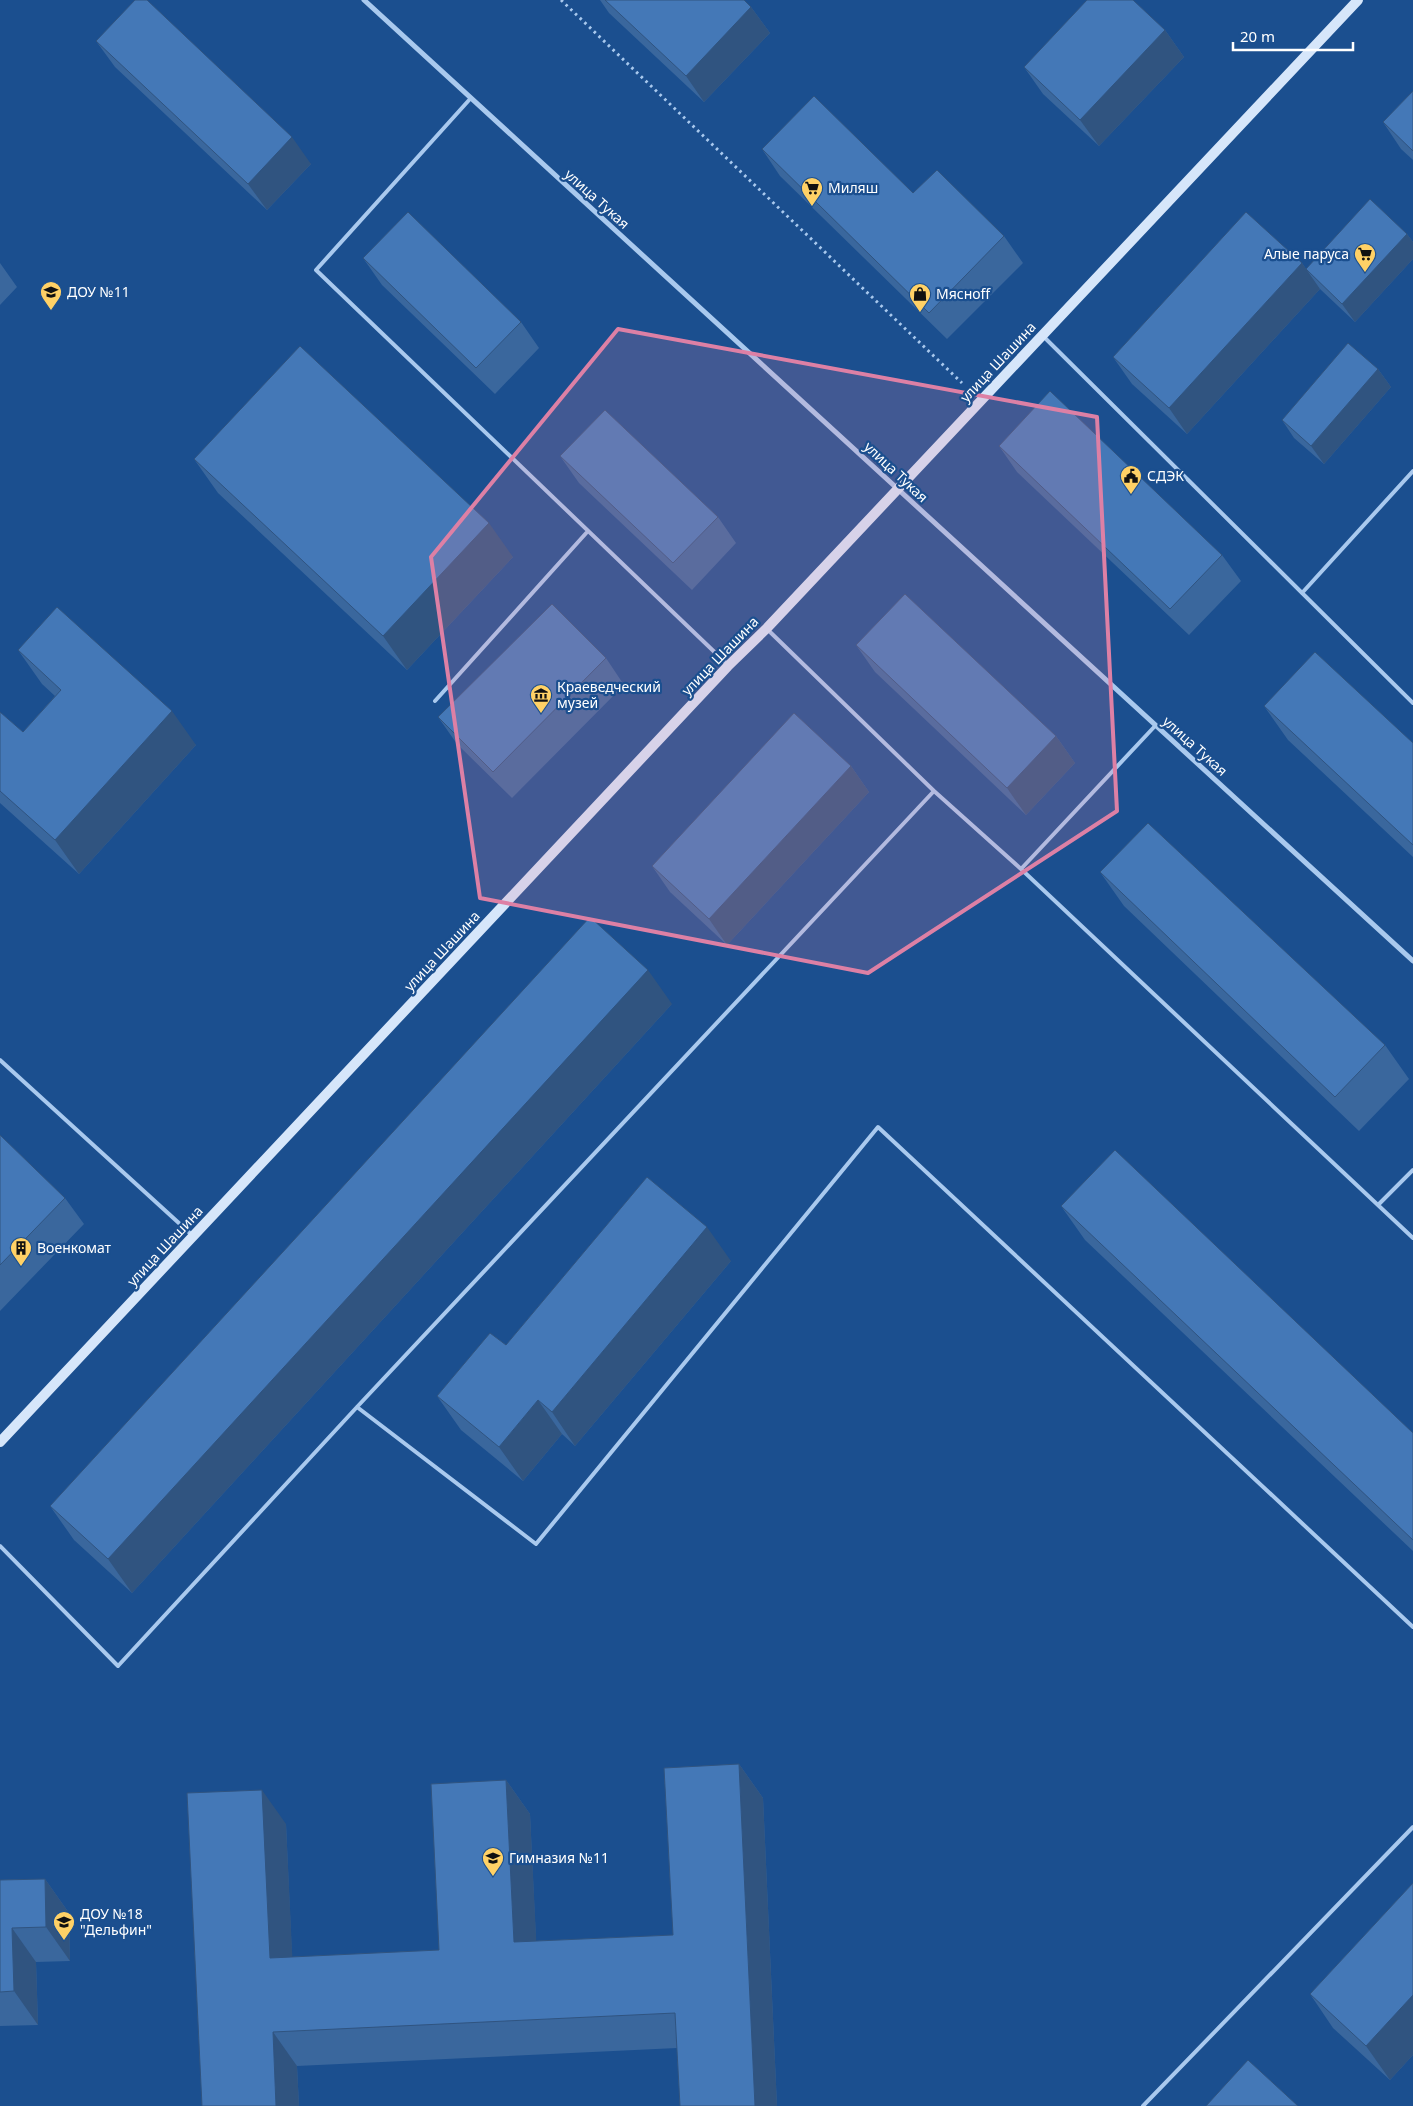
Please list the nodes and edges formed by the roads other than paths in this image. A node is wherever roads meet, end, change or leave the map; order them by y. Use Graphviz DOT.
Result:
graph roads {
  1 [pos="364,0"];
  2 [pos="1358,0"];
  3 [pos="470,99"];
  4 [pos="1042,335"];
  5 [pos="1413,471"];
  6 [pos="898,489"];
  7 [pos="588,531"];
  8 [pos="1302,593"];
  9 [pos="767,628"];
  10 [pos="728,666"];
  11 [pos="434,701"];
  12 [pos="1413,703"];
  13 [pos="1155,726"];
  14 [pos="934,791"];
  15 [pos="1021,869"];
  16 [pos="1413,961"];
  17 [pos="0,1060"];
  18 [pos="1413,1170"];
  19 [pos="1378,1205"];
  20 [pos="194,1236"];
  21 [pos="1413,1238"];
  22 [pos="356,1407"];
  23 [pos="0,1442"];
  24 [pos="0,1546"];
  25 [pos="1413,1627"];
  26 [pos="1413,1827"];
  27 [pos="1143,2106"];
  1 -- 3 [label="street, улица Тукая"];
  2 -- 4 [label="main road, улица Шашина"];
  3 -- 6 [label="street, улица Тукая"];
  3 -- 7 [label="lane"];
  4 -- 6 [label="main road, улица Шашина"];
  4 -- 8 [label="lane"];
  5 -- 8 [label="lane"];
  6 -- 9 [label="main road, улица Шашина"];
  6 -- 13 [label="street, улица Тукая"];
  7 -- 10 [label="lane"];
  7 -- 11 [label="lane"];
  8 -- 12 [label="lane"];
  9 -- 10 [label="main road, улица Шашина"];
  9 -- 14 [label="lane"];
  10 -- 20 [label="main road, улица Шашина"];
  13 -- 15 [label="lane"];
  13 -- 16 [label="street, улица Тукая"];
  14 -- 15 [label="lane"];
  14 -- 22 [label="lane"];
  15 -- 19 [label="lane"];
  17 -- 20 [label="lane"];
  18 -- 19 [label="lane"];
  19 -- 21 [label="lane"];
  20 -- 23 [label="main road, улица Шашина"];
  22 -- 24 [label="lane"];
  22 -- 25 [label="lane"];
  26 -- 27 [label="lane"];
}
